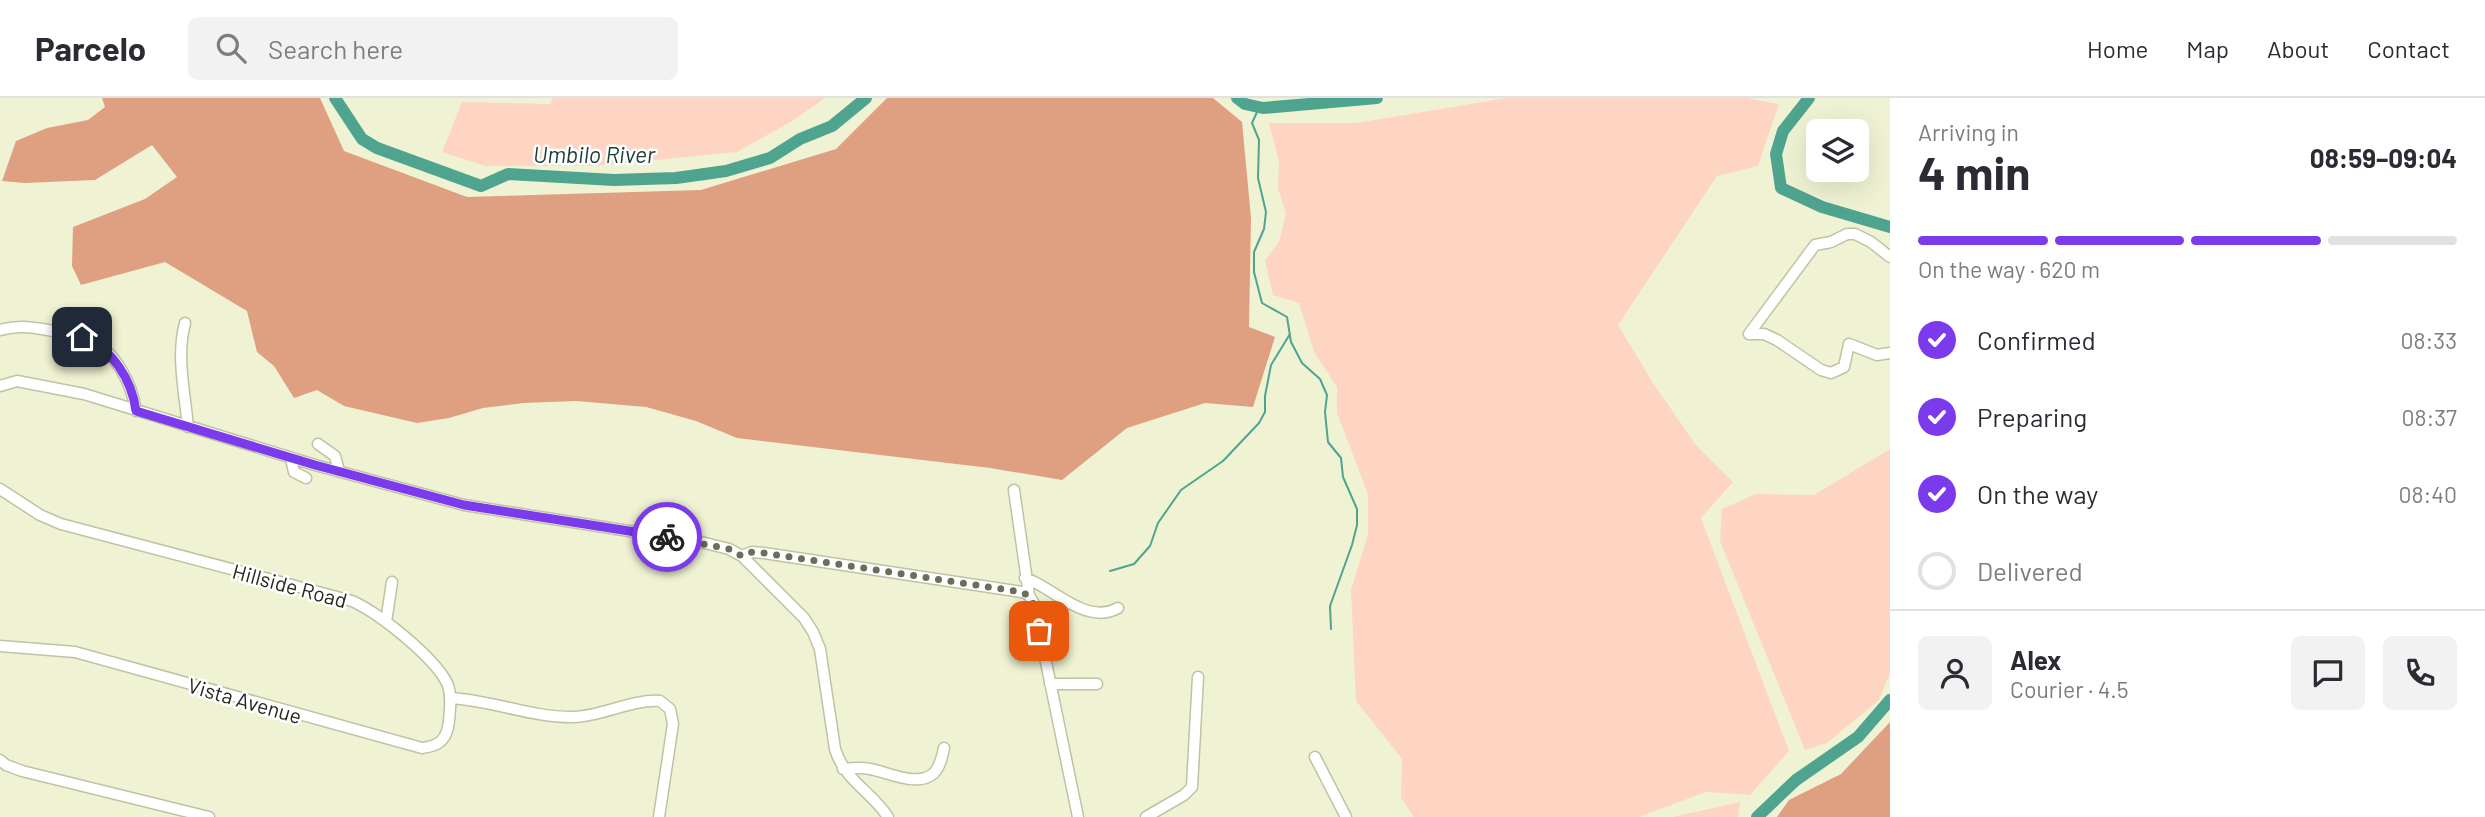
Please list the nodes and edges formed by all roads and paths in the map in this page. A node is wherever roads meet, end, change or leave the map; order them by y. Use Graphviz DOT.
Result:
graph roads {
  1 [pos="1890,257"];
  2 [pos="185,323"];
  3 [pos="0,330"];
  4 [pos="1890,353"];
  5 [pos="0,386"];
  6 [pos="136,411"];
  7 [pos="188,427"];
  8 [pos="318,444"];
  9 [pos="295,458"];
  10 [pos="339,471"];
  11 [pos="306,478"];
  12 [pos="0,489"];
  13 [pos="1014,490"];
  14 [pos="742,556"];
  15 [pos="1026,578"];
  16 [pos="392,582"];
  17 [pos="1028,595"];
  18 [pos="1118,608"];
  19 [pos="386,622"];
  20 [pos="0,646"];
  21 [pos="1198,677"];
  22 [pos="1050,684"];
  23 [pos="1097,684"];
  24 [pos="450,698"];
  25 [pos="944,748"];
  26 [pos="1315,757"];
  27 [pos="0,760"];
  28 [pos="843,769"];
  29 [pos="209,817"];
  30 [pos="659,817"];
  31 [pos="888,817"];
  32 [pos="1078,817"];
  33 [pos="1146,817"];
  34 [pos="1346,817"];
  1 -- 4 [label="street"];
  2 -- 7 [label="street"];
  3 -- 6 [label="street"];
  5 -- 6 [label="street"];
  6 -- 7 [label="street"];
  7 -- 9 [label="street"];
  8 -- 10 [label="street"];
  9 -- 10 [label="street"];
  9 -- 11 [label="street"];
  10 -- 14 [label="street"];
  12 -- 19 [label="street, Hillside Road"];
  13 -- 15 [label="street"];
  14 -- 17 [label="street"];
  14 -- 28 [label="street"];
  15 -- 17 [label="street"];
  15 -- 18 [label="street"];
  16 -- 19 [label="street"];
  17 -- 22 [label="street"];
  19 -- 24 [label="street, Hillside Road"];
  20 -- 24 [label="street, Vista Avenue"];
  21 -- 33 [label="street"];
  22 -- 23 [label="street"];
  22 -- 32 [label="street"];
  24 -- 30 [label="street"];
  25 -- 28 [label="street"];
  26 -- 34 [label="street"];
  27 -- 29 [label="street"];
  28 -- 31 [label="street"];
}
